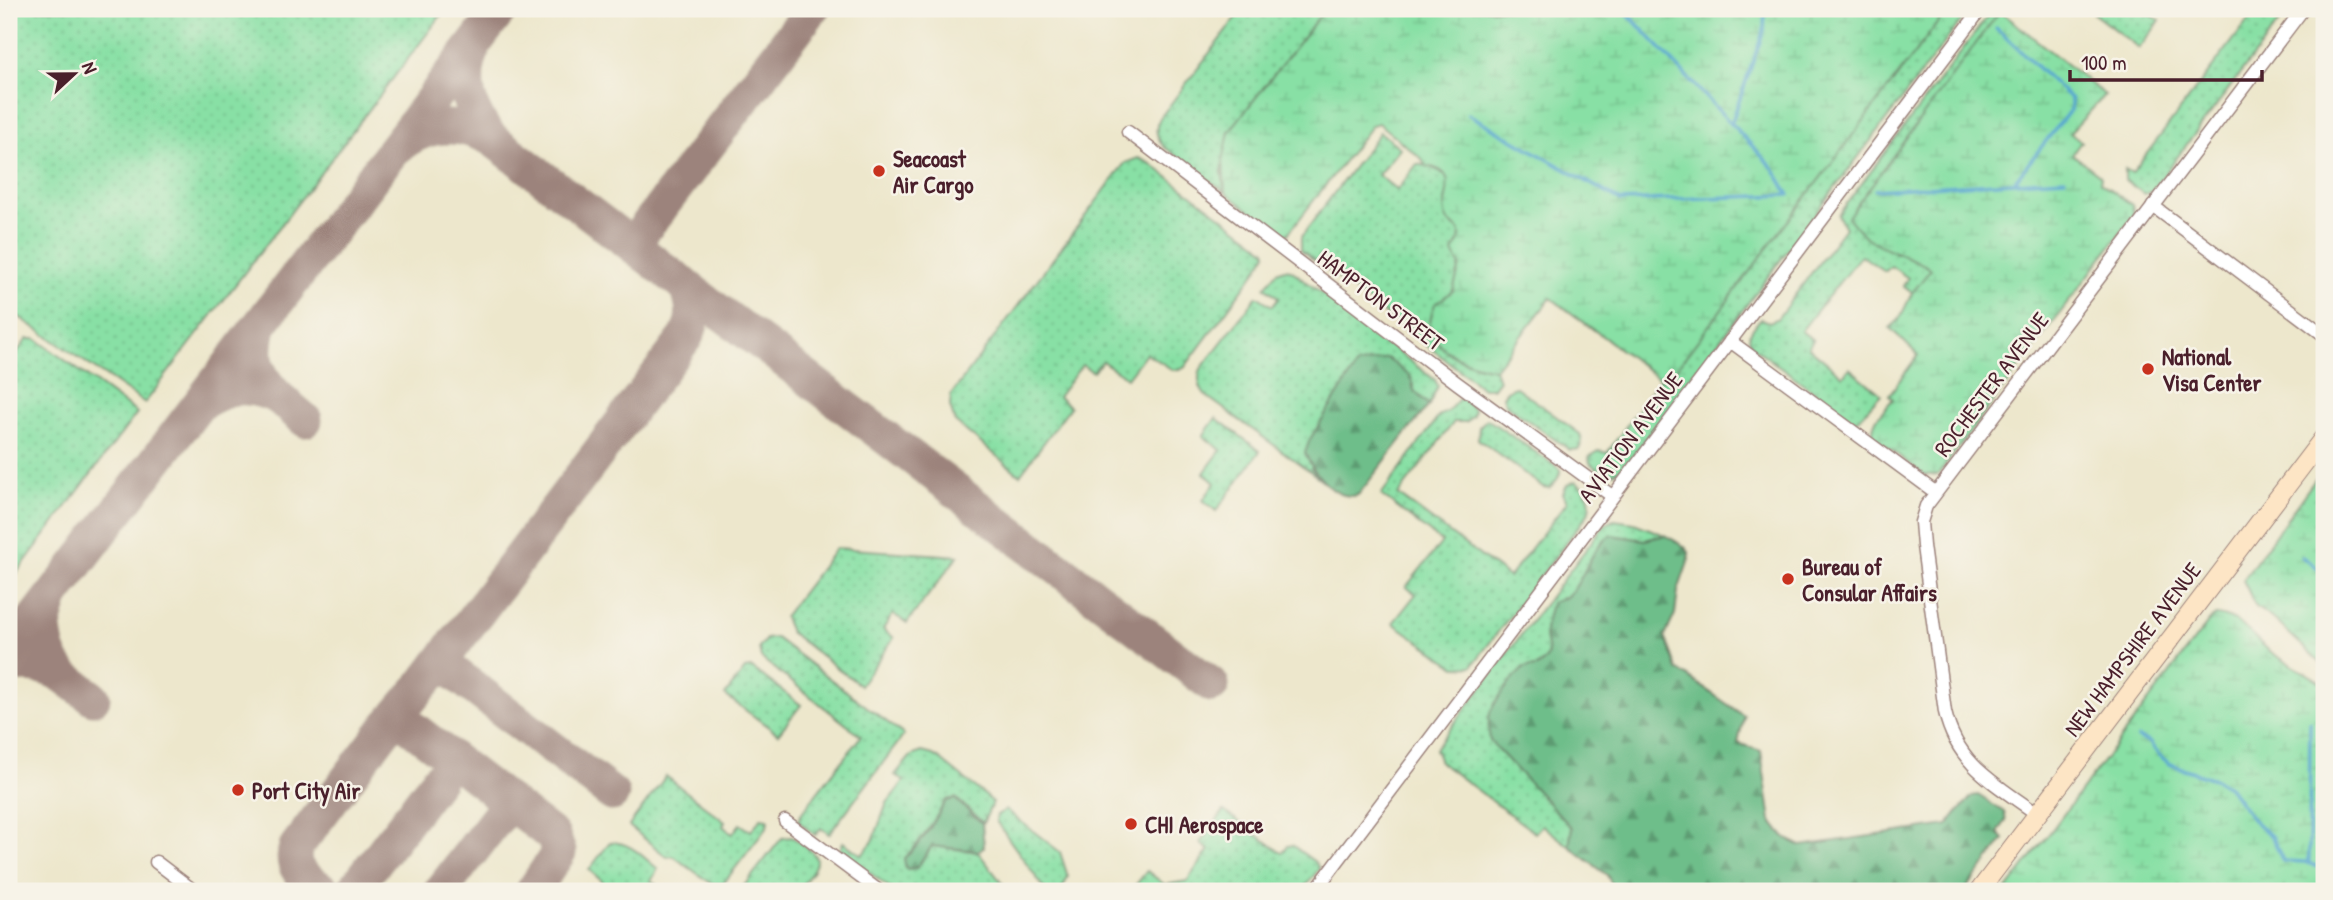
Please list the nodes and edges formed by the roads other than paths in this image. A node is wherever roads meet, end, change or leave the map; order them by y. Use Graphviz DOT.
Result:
graph roads {
  1 [pos="1981,9"];
  2 [pos="2303,9"];
  3 [pos="1128,132"];
  4 [pos="2153,206"];
  5 [pos="2324,335"];
  6 [pos="1730,341"];
  7 [pos="2324,437"];
  8 [pos="1935,492"];
  9 [pos="1612,496"];
  10 [pos="2037,814"];
  11 [pos="785,821"];
  12 [pos="156,862"];
  13 [pos="194,891"];
  14 [pos="879,891"];
  15 [pos="1315,891"];
  16 [pos="1979,891"];
  1 -- 6 [label="street, AVIATION AVENUE"];
  2 -- 4 [label="street, ROCHESTER AVENUE"];
  3 -- 9 [label="street, HAMPTON STREET"];
  4 -- 5 [label="street"];
  4 -- 8 [label="street, ROCHESTER AVENUE"];
  6 -- 8 [label="street"];
  6 -- 9 [label="street, AVIATION AVENUE"];
  7 -- 10 [label="street, NEW HAMPSHIRE AVENUE"];
  8 -- 10 [label="street, ROCHESTER AVENUE"];
  9 -- 15 [label="street, AVIATION AVENUE"];
  10 -- 16 [label="street, NEW HAMPSHIRE AVENUE"];
  11 -- 14 [label="street"];
  12 -- 13 [label="street"];
}
